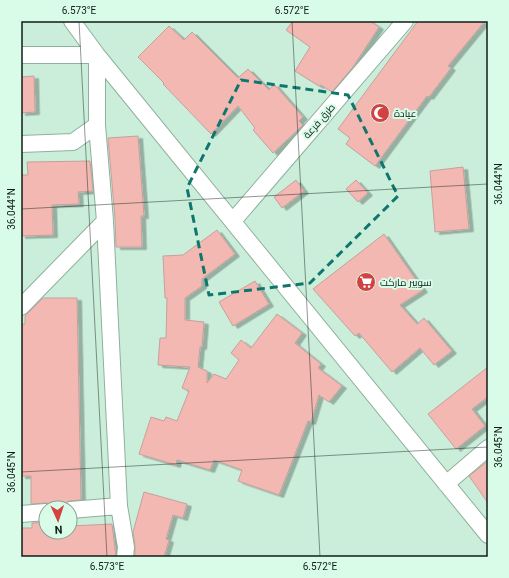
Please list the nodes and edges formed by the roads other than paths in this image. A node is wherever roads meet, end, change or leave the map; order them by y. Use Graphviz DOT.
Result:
graph roads {
  1 [pos="72,21"];
  2 [pos="406,21"];
  3 [pos="21,55"];
  4 [pos="97,55"];
  5 [pos="97,125"];
  6 [pos="21,144"];
  7 [pos="233,220"];
  8 [pos="105,221"];
  9 [pos="21,307"];
  10 [pos="488,448"];
  11 [pos="446,484"];
  12 [pos="119,506"];
  13 [pos="78,509"];
  14 [pos="38,513"];
  15 [pos="21,514"];
  16 [pos="488,536"];
  17 [pos="125,557"];
  1 -- 4 [label="street"];
  2 -- 7 [label="street, طرق فرعة"];
  3 -- 4 [label="street"];
  4 -- 5 [label="street"];
  4 -- 7 [label="street"];
  5 -- 6 [label="street"];
  5 -- 8 [label="street"];
  7 -- 11 [label="street"];
  8 -- 9 [label="street"];
  8 -- 12 [label="street"];
  10 -- 11 [label="street"];
  11 -- 16 [label="street"];
  12 -- 13 [label="street"];
  12 -- 17 [label="street"];
  14 -- 15 [label="street"];
}
